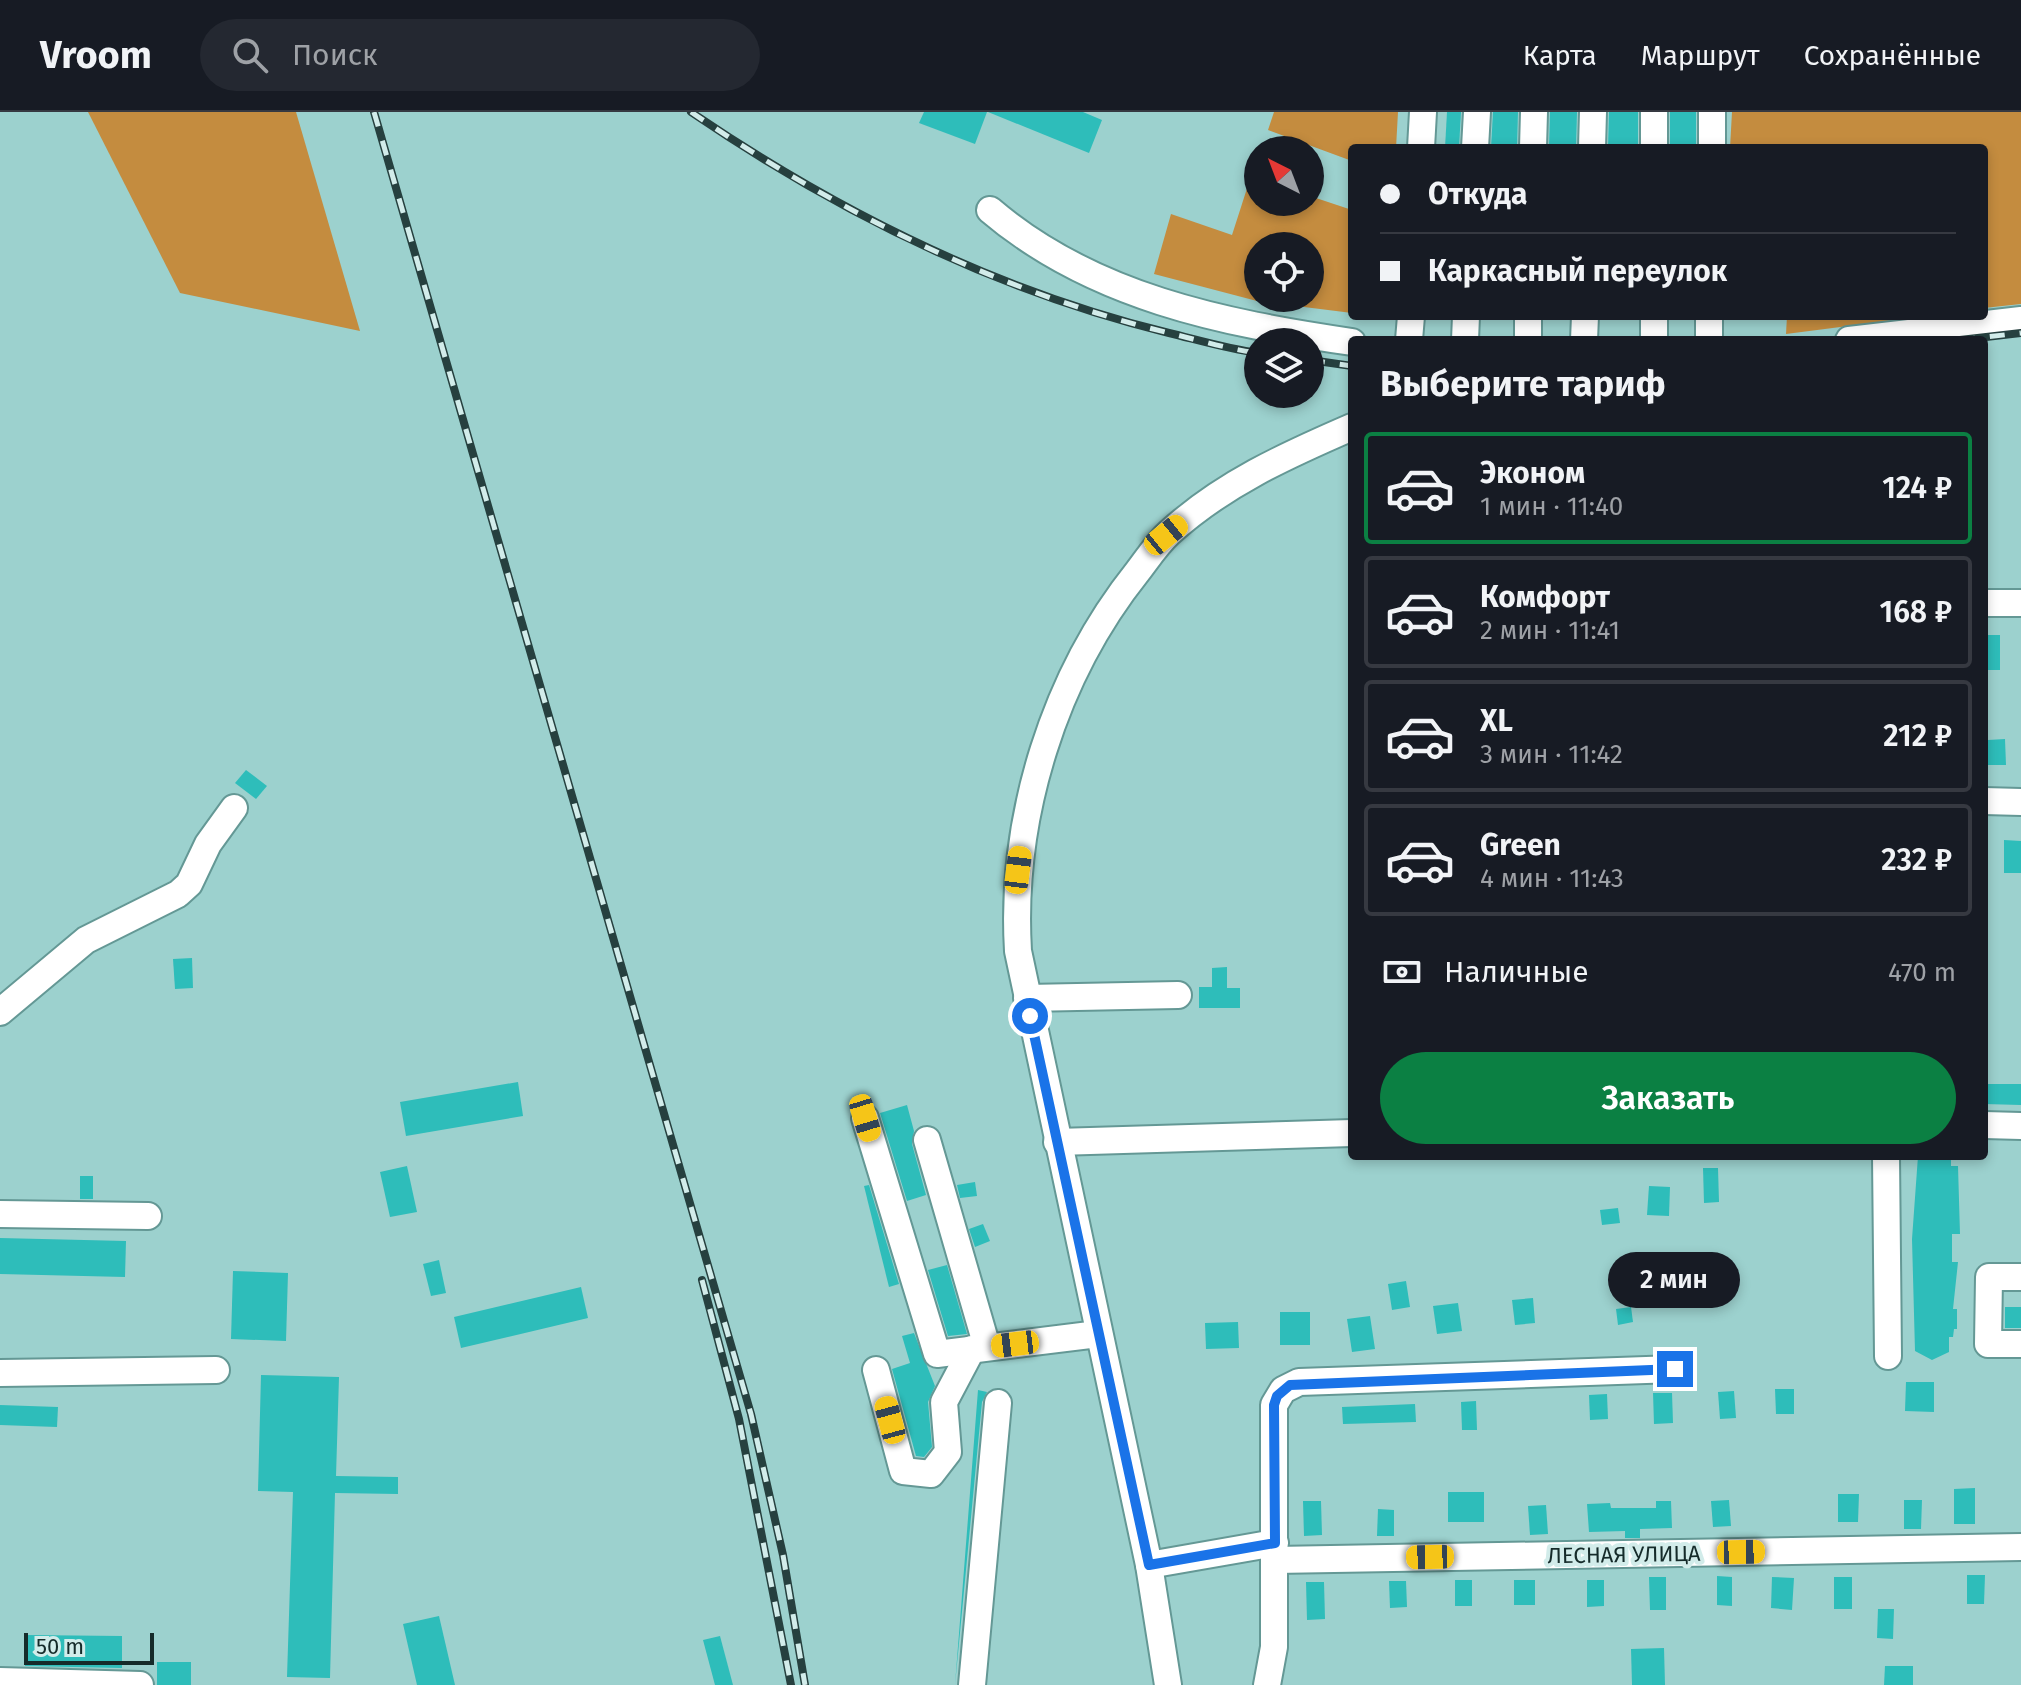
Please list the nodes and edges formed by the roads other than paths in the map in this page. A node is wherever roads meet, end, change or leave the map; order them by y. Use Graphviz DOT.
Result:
graph roads {
  1 [pos="1423,112"];
  2 [pos="1477,112"];
  3 [pos="1534,112"];
  4 [pos="1593,112"];
  5 [pos="1654,112"];
  6 [pos="1712,112"];
  7 [pos="1421,144"];
  8 [pos="1475,144"];
  9 [pos="1533,144"];
  10 [pos="1592,144"];
  11 [pos="1654,144"];
  12 [pos="1712,144"];
  13 [pos="990,210"];
  14 [pos="2021,320"];
  15 [pos="1883,336"];
  16 [pos="1348,341"];
  17 [pos="1348,429"];
  18 [pos="1988,603"];
  19 [pos="2021,603"];
  20 [pos="1988,801"];
  21 [pos="2021,802"];
  22 [pos="234,808"];
  23 [pos="1178,995"];
  24 [pos="1027,998"];
  25 [pos="0,1012"];
  26 [pos="865,1118"];
  27 [pos="1988,1125"];
  28 [pos="2021,1126"];
  29 [pos="1348,1133"];
  30 [pos="927,1140"];
  31 [pos="1057,1142"];
  32 [pos="1886,1160"];
  33 [pos="0,1214"];
  34 [pos="148,1216"];
  35 [pos="2021,1277"];
  36 [pos="1098,1334"];
  37 [pos="2021,1344"];
  38 [pos="980,1348"];
  39 [pos="1888,1356"];
  40 [pos="1675,1369"];
  41 [pos="216,1370"];
  42 [pos="876,1370"];
  43 [pos="0,1373"];
  44 [pos="998,1403"];
  45 [pos="2021,1547"];
  46 [pos="1275,1551"];
  47 [pos="1149,1565"];
  48 [pos="0,1681"];
  49 [pos="140,1685"];
  50 [pos="972,1685"];
  51 [pos="1168,1685"];
  52 [pos="1267,1685"];
  1 -- 7 [label="street"];
  2 -- 8 [label="street"];
  3 -- 9 [label="street"];
  4 -- 10 [label="street"];
  5 -- 11 [label="street"];
  6 -- 12 [label="street"];
  13 -- 16 [label="street"];
  14 -- 15 [label="street"];
  17 -- 24 [label="street"];
  18 -- 19 [label="street"];
  20 -- 21 [label="street"];
  22 -- 25 [label="street"];
  23 -- 24 [label="street"];
  24 -- 31 [label="street"];
  26 -- 38 [label="street"];
  27 -- 28 [label="street"];
  29 -- 31 [label="street"];
  30 -- 38 [label="street"];
  31 -- 36 [label="street"];
  32 -- 39 [label="street"];
  33 -- 34 [label="street"];
  35 -- 37 [label="street"];
  36 -- 38 [label="street"];
  36 -- 47 [label="street"];
  38 -- 42 [label="street"];
  40 -- 46 [label="street"];
  41 -- 43 [label="street"];
  44 -- 50 [label="street"];
  45 -- 46 [label="street, ЛЕСНАЯ УЛИЦА"];
  46 -- 47 [label="street, ЛЕСНАЯ УЛИЦА"];
  46 -- 52 [label="street"];
  47 -- 51 [label="street"];
  48 -- 49 [label="street"];
}
